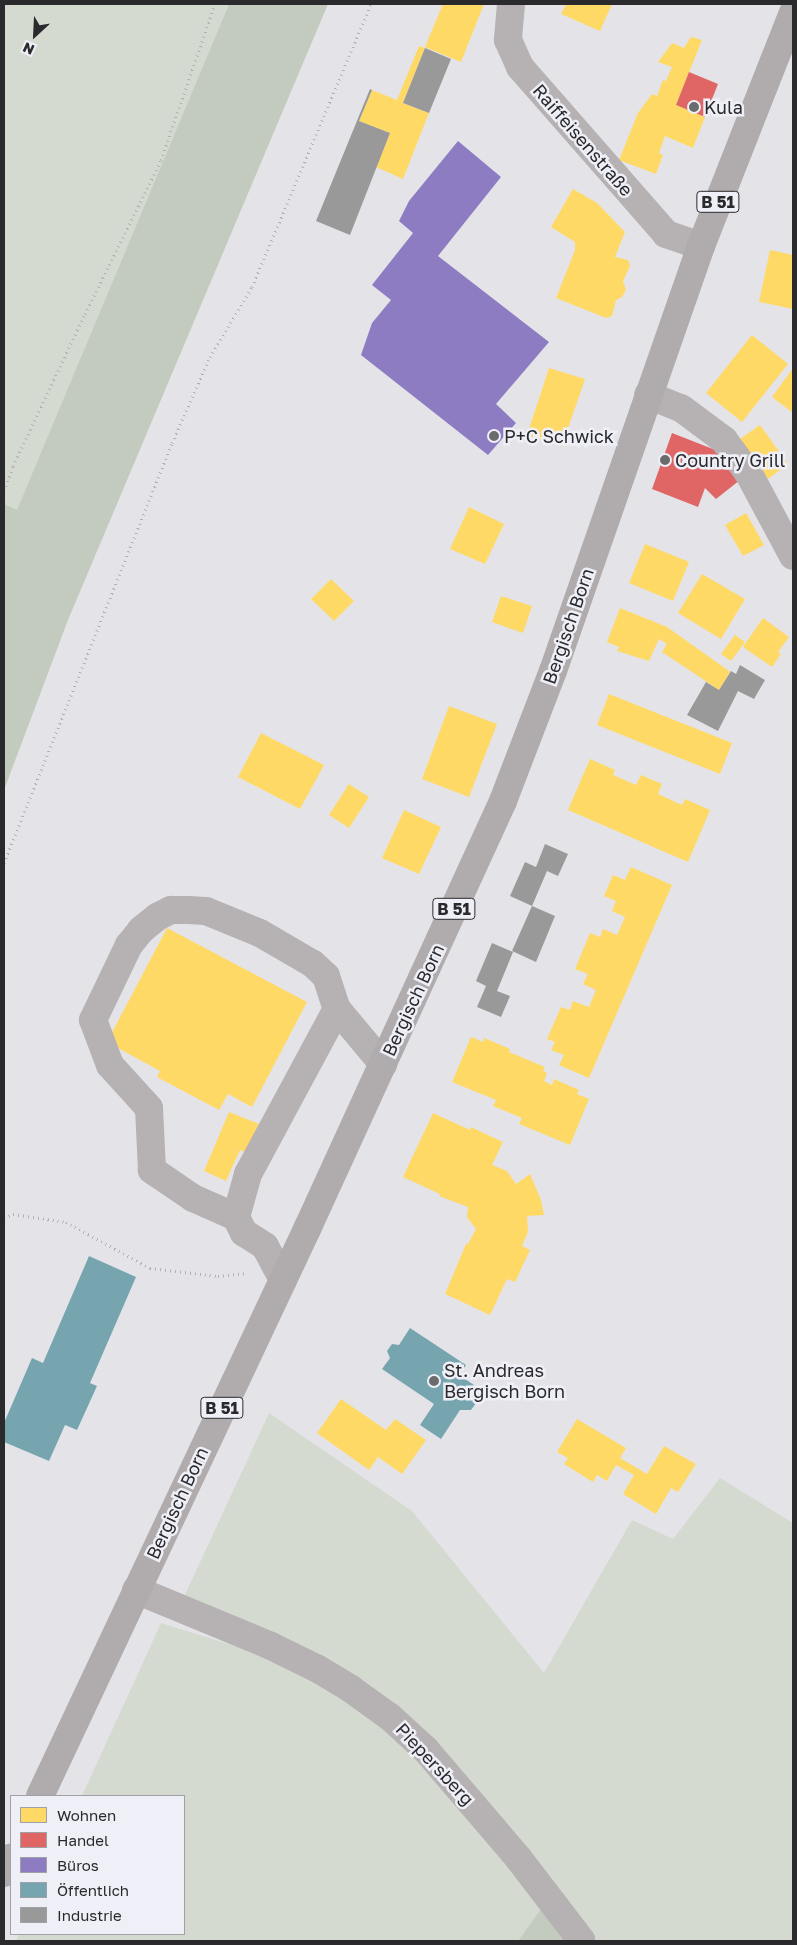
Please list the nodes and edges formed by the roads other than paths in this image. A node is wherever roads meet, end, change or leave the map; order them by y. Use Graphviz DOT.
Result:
graph roads {
  1 [pos="511,4"];
  2 [pos="790,26"];
  3 [pos="700,246"];
  4 [pos="648,395"];
  5 [pos="793,556"];
  6 [pos="337,1009"];
  7 [pos="383,1064"];
  8 [pos="236,1217"];
  9 [pos="283,1280"];
  10 [pos="136,1590"];
  11 [pos="40,1795"];
  12 [pos="10,1859"];
  13 [pos="4,1872"];
  14 [pos="582,1941"];
  1 -- 3 [label="street, Raiffeisenstraße"];
  2 -- 3 [label="main road, Bergisch Born / B 51"];
  3 -- 4 [label="main road, Bergisch Born / B 51"];
  4 -- 5 [label="street"];
  4 -- 7 [label="main road, Bergisch Born / B 51"];
  6 -- 7 [label="street"];
  6 -- 8 [label="street"];
  6 -- 8 [label="street"];
  7 -- 9 [label="main road, Bergisch Born / B 51"];
  8 -- 9 [label="street"];
  9 -- 10 [label="main road, Bergisch Born / B 51"];
  10 -- 11 [label="main road, Bergisch Born / B 51"];
  10 -- 14 [label="street, Piepersberg"];
  12 -- 13 [label="main road"];
}
